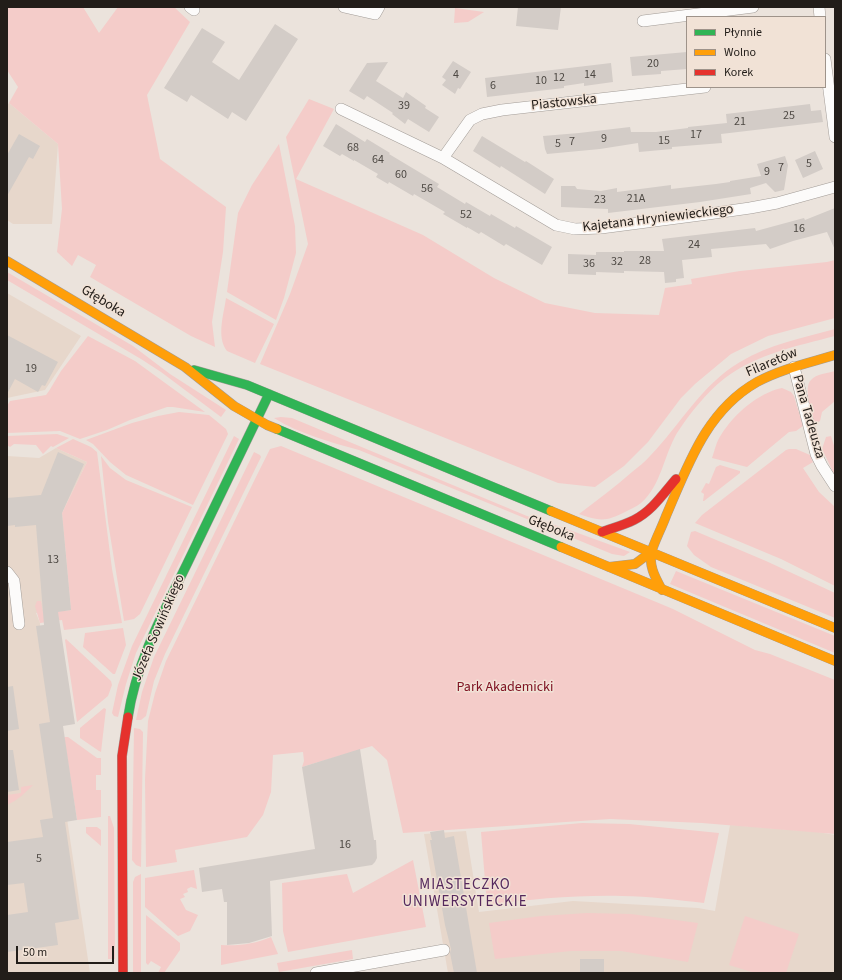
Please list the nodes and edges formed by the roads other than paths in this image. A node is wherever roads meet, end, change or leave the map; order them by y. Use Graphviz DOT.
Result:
graph roads {
  1 [pos="344,7"];
  2 [pos="753,7"];
  3 [pos="377,10"];
  4 [pos="643,21"];
  5 [pos="826,62"];
  6 [pos="829,73"];
  7 [pos="696,88"];
  8 [pos="341,109"];
  9 [pos="835,137"];
  10 [pos="443,158"];
  11 [pos="835,187"];
  12 [pos="7,261"];
  13 [pos="835,355"];
  14 [pos="185,367"];
  15 [pos="794,367"];
  16 [pos="269,394"];
  17 [pos="258,420"];
  18 [pos="686,467"];
  19 [pos="835,486"];
  20 [pos="602,532"];
  21 [pos="651,552"];
  22 [pos="607,567"];
  23 [pos="7,572"];
  24 [pos="662,590"];
  25 [pos="19,624"];
  26 [pos="835,628"];
  27 [pos="835,661"];
  28 [pos="444,950"];
  29 [pos="123,973"];
  30 [pos="316,973"];
  1 -- 3 [label="street"];
  2 -- 4 [label="street"];
  5 -- 6 [label="street"];
  6 -- 9 [label="street"];
  7 -- 10 [label="street, Piastowska"];
  8 -- 10 [label="street, Kajetana Hryniewieckiego"];
  10 -- 11 [label="street, Kajetana Hryniewieckiego"];
  12 -- 14 [label="main road, Głęboka"];
  13 -- 15 [label="main road, Filaretów"];
  14 -- 16 [label="main road, Głęboka"];
  14 -- 17 [label="main road, Głęboka"];
  15 -- 18 [label="main road, Filaretów"];
  15 -- 19 [label="street, Pana Tadeusza"];
  16 -- 17 [label="main road"];
  16 -- 20 [label="main road, Głęboka"];
  17 -- 22 [label="main road, Głęboka"];
  17 -- 29 [label="main road, Józefa Sowińskiego"];
  18 -- 20 [label="main road, Filaretów"];
  18 -- 21 [label="main road, Filaretów"];
  20 -- 21 [label="main road, Głęboka"];
  21 -- 22 [label="main road"];
  21 -- 24 [label="main road, Filaretów"];
  21 -- 26 [label="main road, Głęboka"];
  22 -- 24 [label="main road, Głęboka"];
  23 -- 25 [label="street"];
  24 -- 27 [label="main road, Głęboka"];
  28 -- 30 [label="street"];
}
